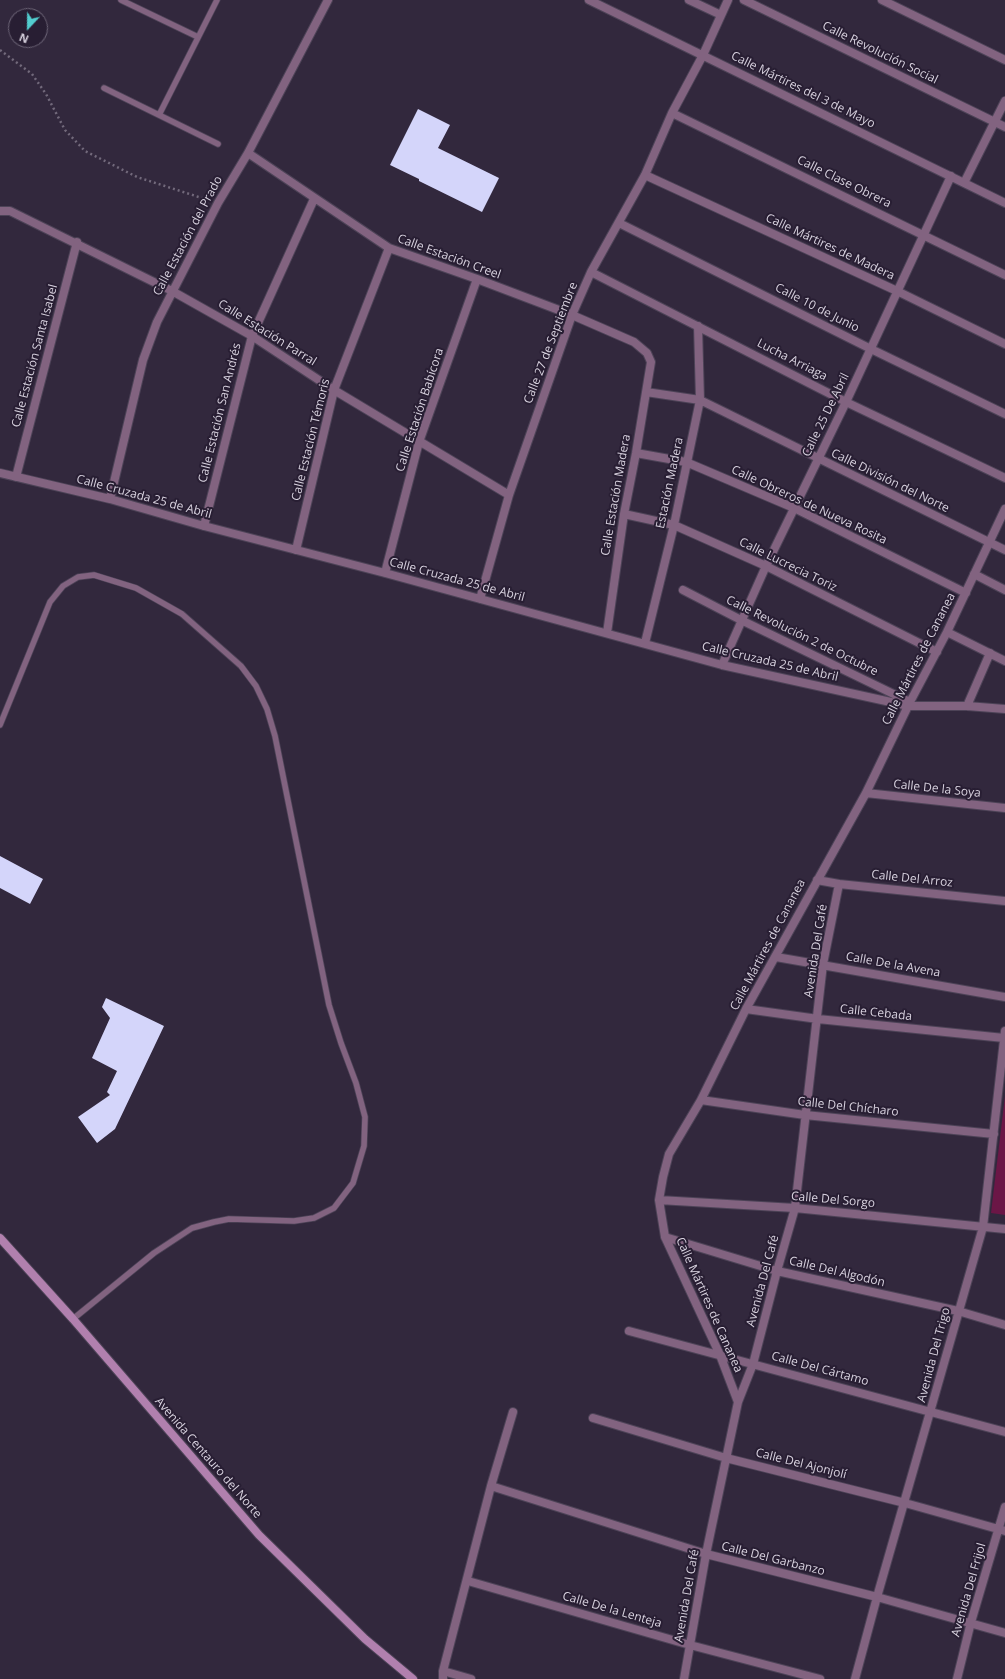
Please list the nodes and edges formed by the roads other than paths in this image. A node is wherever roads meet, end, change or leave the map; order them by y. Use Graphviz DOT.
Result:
graph roads {
  1 [pos="121,0"];
  2 [pos="218,0"];
  3 [pos="328,0"];
  4 [pos="589,0"];
  5 [pos="689,0"];
  6 [pos="728,0"];
  7 [pos="744,0"];
  8 [pos="882,0"];
  9 [pos="721,15"];
  10 [pos="198,37"];
  11 [pos="703,55"];
  12 [pos="1005,60"];
  13 [pos="104,88"];
  14 [pos="1005,101"];
  15 [pos="672,113"];
  16 [pos="159,115"];
  17 [pos="995,122"];
  18 [pos="1005,127"];
  19 [pos="218,144"];
  20 [pos="248,153"];
  21 [pos="644,175"];
  22 [pos="951,176"];
  23 [pos="964,183"];
  24 [pos="314,199"];
  25 [pos="1005,203"];
  26 [pos="2,210"];
  27 [pos="618,223"];
  28 [pos="925,235"];
  29 [pos="77,242"];
  30 [pos="389,248"];
  31 [pos="591,272"];
  32 [pos="1005,275"];
  33 [pos="477,279"];
  34 [pos="172,291"];
  35 [pos="897,291"];
  36 [pos="572,315"];
  37 [pos="698,326"];
  38 [pos="252,336"];
  39 [pos="1005,344"];
  40 [pos="871,349"];
  41 [pos="651,362"];
  42 [pos="334,390"];
  43 [pos="646,392"];
  44 [pos="700,400"];
  45 [pos="846,402"];
  46 [pos="1005,414"];
  47 [pos="419,442"];
  48 [pos="636,454"];
  49 [pos="818,459"];
  50 [pos="686,462"];
  51 [pos="0,473"];
  52 [pos="16,477"];
  53 [pos="1005,478"];
  54 [pos="509,495"];
  55 [pos="110,499"];
  56 [pos="794,508"];
  57 [pos="1005,509"];
  58 [pos="624,514"];
  59 [pos="674,525"];
  60 [pos="204,526"];
  61 [pos="990,543"];
  62 [pos="296,550"];
  63 [pos="1005,550"];
  64 [pos="766,566"];
  65 [pos="385,573"];
  66 [pos="974,574"];
  67 [pos="683,590"];
  68 [pos="1005,590"];
  69 [pos="966,593"];
  70 [pos="480,599"];
  71 [pos="741,620"];
  72 [pos="947,632"];
  73 [pos="607,633"];
  74 [pos="645,643"];
  75 [pos="937,652"];
  76 [pos="990,653"];
  77 [pos="1005,661"];
  78 [pos="722,665"];
  79 [pos="910,704"];
  80 [pos="967,706"];
  81 [pos="1005,708"];
  82 [pos="0,725"];
  83 [pos="866,793"];
  84 [pos="1005,808"];
  85 [pos="817,880"];
  86 [pos="839,884"];
  87 [pos="1005,901"];
  88 [pos="776,957"];
  89 [pos="823,964"];
  90 [pos="1005,997"];
  91 [pos="746,1009"];
  92 [pos="818,1019"];
  93 [pos="1005,1035"];
  94 [pos="701,1100"];
  95 [pos="805,1115"];
  96 [pos="994,1134"];
  97 [pos="659,1200"];
  98 [pos="795,1208"];
  99 [pos="983,1227"];
  100 [pos="1005,1229"];
  101 [pos="665,1237"];
  102 [pos="0,1238"];
  103 [pos="777,1271"];
  104 [pos="958,1311"];
  105 [pos="73,1319"];
  106 [pos="1005,1324"];
  107 [pos="629,1330"];
  108 [pos="720,1355"];
  109 [pos="753,1364"];
  110 [pos="738,1402"];
  111 [pos="931,1411"];
  112 [pos="513,1412"];
  113 [pos="593,1418"];
  114 [pos="1005,1432"];
  115 [pos="726,1458"];
  116 [pos="491,1486"];
  117 [pos="905,1503"];
  118 [pos="1005,1508"];
  119 [pos="1002,1530"];
  120 [pos="706,1554"];
  121 [pos="468,1580"];
  122 [pos="877,1597"];
  123 [pos="971,1622"];
  124 [pos="1005,1633"];
  125 [pos="690,1644"];
  126 [pos="443,1675"];
  127 [pos="413,1679"];
  128 [pos="471,1679"];
  129 [pos="684,1679"];
  130 [pos="820,1679"];
  131 [pos="855,1679"];
  132 [pos="957,1679"];
  1 -- 10 [label="lane"];
  2 -- 10 [label="lane"];
  3 -- 20 [label="street, Calle Estación del Prado"];
  4 -- 11 [label="street, Calle Mártires del 3 de Mayo"];
  5 -- 9 [label="street"];
  6 -- 9 [label="street, Calle 27 de Septiembre"];
  7 -- 17 [label="street, Calle Revolución Social"];
  8 -- 12 [label="street"];
  9 -- 11 [label="street, Calle 27 de Septiembre"];
  10 -- 16 [label="lane"];
  11 -- 15 [label="street, Calle 27 de Septiembre"];
  11 -- 22 [label="street, Calle Mártires del 3 de Mayo"];
  13 -- 16 [label="lane"];
  14 -- 17 [label="street"];
  15 -- 21 [label="street, Calle 27 de Septiembre"];
  15 -- 28 [label="street, Calle Clase Obrera"];
  16 -- 19 [label="lane"];
  17 -- 18 [label="street, Calle Revolución Social"];
  17 -- 23 [label="street"];
  20 -- 24 [label="street, Calle Estación Creel"];
  20 -- 34 [label="street, Calle Estación del Prado"];
  21 -- 27 [label="street, Calle 27 de Septiembre"];
  21 -- 35 [label="street, Calle Mártires de Madera"];
  22 -- 23 [label="street, Calle Mártires del 3 de Mayo"];
  22 -- 28 [label="street, Calle 25 De Abril"];
  23 -- 25 [label="street, Calle Mártires del 3 de Mayo"];
  24 -- 30 [label="street, Calle Estación Creel"];
  24 -- 38 [label="street, Calle Estación San Andrés"];
  26 -- 29 [label="street, Calle Estación Parral"];
  27 -- 31 [label="street, Calle 27 de Septiembre"];
  27 -- 40 [label="street, Calle 10 de Junio"];
  28 -- 32 [label="street, Calle Clase Obrera"];
  28 -- 35 [label="street, Calle 25 De Abril"];
  29 -- 34 [label="street, Calle Estación Parral"];
  29 -- 52 [label="street, Calle Estación Santa Isabel"];
  30 -- 33 [label="street, Calle Estación Creel"];
  30 -- 42 [label="street, Calle Estación Témoris"];
  31 -- 36 [label="street, Calle 27 de Septiembre"];
  31 -- 37 [label="street, Lucha Arriaga"];
  33 -- 36 [label="street, Calle Estación Creel"];
  33 -- 47 [label="street, Calle Estación Babícora"];
  34 -- 38 [label="street, Calle Estación Parral"];
  34 -- 55 [label="street, Calle Estación del Prado"];
  35 -- 39 [label="street, Calle Mártires de Madera"];
  35 -- 40 [label="street, Calle 25 De Abril"];
  36 -- 41 [label="street, Calle Estación Creel"];
  36 -- 54 [label="street, Calle 27 de Septiembre"];
  37 -- 44 [label="street, Estación Madera"];
  37 -- 45 [label="street, Lucha Arriaga"];
  38 -- 42 [label="street, Calle Estación Parral"];
  38 -- 60 [label="street, Calle Estación San Andrés"];
  40 -- 45 [label="street, Calle 25 De Abril"];
  40 -- 46 [label="street, Calle 10 de Junio"];
  41 -- 43 [label="street, Calle Estación Madera"];
  42 -- 47 [label="street, Calle Estación Parral"];
  42 -- 62 [label="street, Calle Estación Témoris"];
  43 -- 44 [label="street, Calle División del Norte"];
  43 -- 48 [label="street, Calle Estación Madera"];
  44 -- 49 [label="street, Calle División del Norte"];
  44 -- 50 [label="street, Estación Madera"];
  45 -- 49 [label="street, Calle 25 De Abril"];
  45 -- 53 [label="street, Lucha Arriaga"];
  47 -- 54 [label="street, Calle Estación Parral"];
  47 -- 65 [label="street, Calle Estación Babícora"];
  48 -- 50 [label="street, Calle Obreros de Nueva Rosita"];
  48 -- 58 [label="street, Calle Estación Madera"];
  49 -- 56 [label="street, Calle 25 De Abril"];
  49 -- 61 [label="street, Calle División del Norte"];
  50 -- 56 [label="street, Calle Obreros de Nueva Rosita"];
  50 -- 59 [label="street, Estación Madera"];
  51 -- 52 [label="street, Calle Cruzada 25 de Abril"];
  52 -- 55 [label="street, Calle Cruzada 25 de Abril"];
  54 -- 70 [label="street, Calle 27 de Septiembre"];
  55 -- 60 [label="street, Calle Cruzada 25 de Abril"];
  56 -- 64 [label="street, Calle 25 De Abril"];
  56 -- 69 [label="street, Calle Obreros de Nueva Rosita"];
  57 -- 61 [label="street, Calle Mártires de Cananea"];
  58 -- 59 [label="street, Calle Lucrecia Toriz"];
  58 -- 73 [label="street, Calle Estación Madera"];
  59 -- 64 [label="street, Calle Lucrecia Toriz"];
  59 -- 74 [label="street, Estación Madera"];
  60 -- 62 [label="street, Calle Cruzada 25 de Abril"];
  61 -- 63 [label="street, Calle División del Norte"];
  61 -- 66 [label="street, Calle Mártires de Cananea"];
  62 -- 65 [label="street, Calle Cruzada 25 de Abril"];
  64 -- 71 [label="street, Calle 25 De Abril"];
  64 -- 75 [label="street, Calle Lucrecia Toriz"];
  65 -- 70 [label="street, Calle Cruzada 25 de Abril"];
  66 -- 68 [label="street"];
  66 -- 69 [label="street, Calle Mártires de Cananea"];
  67 -- 71 [label="street, Calle Revolución 2 de Octubre"];
  69 -- 72 [label="street, Calle Mártires de Cananea"];
  70 -- 73 [label="street, Calle Cruzada 25 de Abril"];
  71 -- 78 [label="street, Calle 25 De Abril"];
  71 -- 79 [label="street, Calle Revolución 2 de Octubre"];
  72 -- 75 [label="street, Calle Mártires de Cananea"];
  72 -- 76 [label="street"];
  73 -- 74 [label="street, Calle Cruzada 25 de Abril"];
  74 -- 78 [label="street, Calle Cruzada 25 de Abril"];
  75 -- 79 [label="street, Calle Mártires de Cananea"];
  76 -- 77 [label="street"];
  76 -- 80 [label="street"];
  78 -- 79 [label="street, Calle Cruzada 25 de Abril"];
  79 -- 80 [label="street"];
  79 -- 83 [label="street, Calle Mártires de Cananea"];
  80 -- 81 [label="street"];
  82 -- 105 [label="lane"];
  83 -- 84 [label="street, Calle De la Soya"];
  83 -- 85 [label="street, Calle Mártires de Cananea"];
  85 -- 86 [label="street, Calle Del Arroz"];
  85 -- 88 [label="street, Calle Mártires de Cananea"];
  86 -- 87 [label="street, Calle Del Arroz"];
  86 -- 89 [label="street, Avenida Del Café"];
  88 -- 89 [label="street, Calle De la Avena"];
  88 -- 91 [label="street, Calle Mártires de Cananea"];
  89 -- 90 [label="street, Calle De la Avena"];
  89 -- 92 [label="street, Avenida Del Café"];
  91 -- 92 [label="street, Calle Cebada"];
  91 -- 94 [label="street, Calle Mártires de Cananea"];
  92 -- 93 [label="street, Calle Cebada"];
  92 -- 95 [label="street, Avenida Del Café"];
  93 -- 96 [label="street, Avenida Del Trigo"];
  94 -- 95 [label="street, Calle Del Chícharo"];
  94 -- 97 [label="street, Calle Mártires de Cananea"];
  95 -- 96 [label="street, Calle Del Chícharo"];
  95 -- 98 [label="street, Avenida Del Café"];
  96 -- 99 [label="street, Avenida Del Trigo"];
  97 -- 98 [label="street, Calle Del Sorgo"];
  97 -- 101 [label="street, Calle Mártires de Cananea"];
  98 -- 99 [label="street, Calle Del Sorgo"];
  98 -- 103 [label="street, Avenida Del Café"];
  99 -- 100 [label="street, Calle Del Sorgo"];
  99 -- 104 [label="street, Avenida Del Trigo"];
  101 -- 103 [label="street, Calle Del Algodón"];
  101 -- 108 [label="street, Calle Mártires de Cananea"];
  102 -- 105 [label="main road, Avenida Centauro del Norte"];
  103 -- 104 [label="street, Calle Del Algodón"];
  103 -- 109 [label="street, Avenida Del Café"];
  104 -- 106 [label="street, Calle Del Algodón"];
  104 -- 111 [label="street, Avenida Del Trigo"];
  105 -- 127 [label="main road, Avenida Centauro del Norte"];
  107 -- 108 [label="street, Calle Del Cártamo"];
  108 -- 109 [label="street, Calle Del Cártamo"];
  108 -- 110 [label="street, Calle Mártires de Cananea"];
  109 -- 110 [label="street, Avenida Del Café"];
  109 -- 111 [label="street, Calle Del Cártamo"];
  110 -- 115 [label="street, Avenida Del Café"];
  111 -- 114 [label="street, Calle Del Cártamo"];
  111 -- 117 [label="street, Avenida Del Trigo"];
  112 -- 116 [label="street"];
  113 -- 115 [label="street, Calle Del Ajonjolí"];
  115 -- 117 [label="street, Calle Del Ajonjolí"];
  115 -- 120 [label="street, Avenida Del Café"];
  116 -- 120 [label="street, Calle Del Garbanzo"];
  116 -- 121 [label="street"];
  117 -- 119 [label="street, Calle Del Ajonjolí"];
  117 -- 122 [label="street, Avenida Del Trigo"];
  118 -- 119 [label="street, Avenida Del Frijol"];
  119 -- 123 [label="street, Avenida Del Frijol"];
  120 -- 122 [label="street, Calle Del Garbanzo"];
  120 -- 125 [label="street, Avenida Del Café"];
  121 -- 125 [label="street, Calle De la Lenteja"];
  121 -- 126 [label="street"];
  122 -- 123 [label="street, Calle Del Garbanzo"];
  122 -- 131 [label="street, Avenida Del Trigo"];
  123 -- 124 [label="street, Calle Del Garbanzo"];
  123 -- 132 [label="street, Avenida Del Frijol"];
  125 -- 129 [label="street, Avenida Del Café"];
  125 -- 130 [label="street, Calle De la Lenteja"];
  126 -- 128 [label="street"];
}
